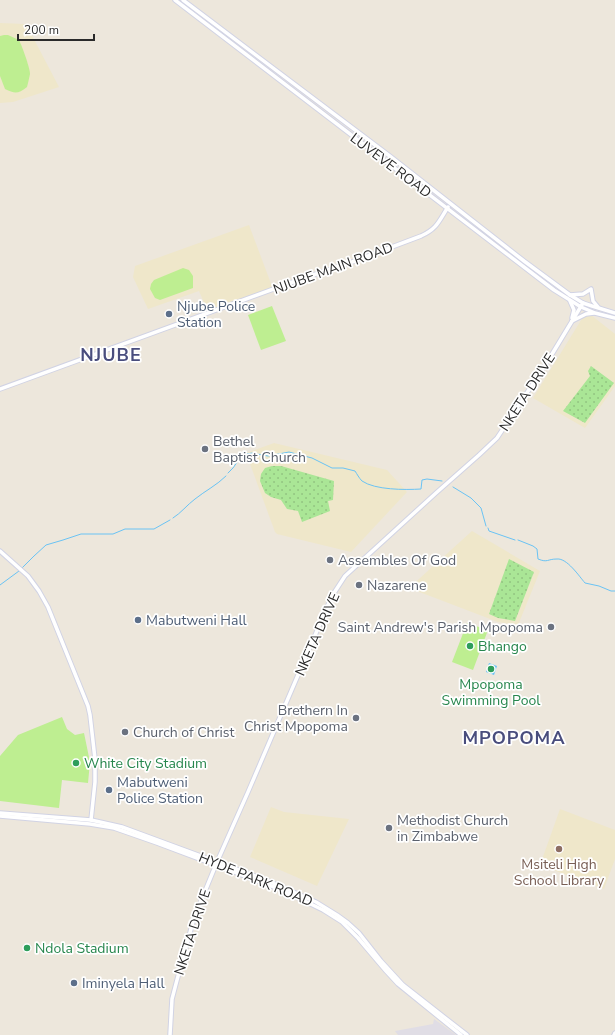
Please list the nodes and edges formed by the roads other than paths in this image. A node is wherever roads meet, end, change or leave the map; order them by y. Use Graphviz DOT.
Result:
graph roads {
  1 [pos="175,0"];
  2 [pos="183,0"];
  3 [pos="450,204"];
  4 [pos="448,208"];
  5 [pos="570,295"];
  6 [pos="570,300"];
  7 [pos="583,303"];
  8 [pos="581,307"];
  9 [pos="600,310"];
  10 [pos="596,313"];
  11 [pos="615,313"];
  12 [pos="615,318"];
  13 [pos="572,321"];
  14 [pos="0,389"];
  15 [pos="0,551"];
  16 [pos="0,813"];
  17 [pos="0,816"];
  18 [pos="91,820"];
  19 [pos="216,864"];
  20 [pos="170,1035"];
  21 [pos="462,1035"];
  22 [pos="467,1035"];
  1 -- 4 [label="street, LUVEVE ROAD"];
  2 -- 3 [label="street, LUVEVE ROAD"];
  3 -- 4 [label="street, NJUBE MAIN ROAD"];
  3 -- 5 [label="street, LUVEVE ROAD"];
  4 -- 6 [label="street, LUVEVE ROAD"];
  4 -- 14 [label="street, NJUBE MAIN ROAD"];
  5 -- 7 [label="street, LUVEVE ROAD"];
  5 -- 9 [label="street"];
  6 -- 8 [label="street, LUVEVE ROAD"];
  6 -- 13 [label="street"];
  7 -- 8 [label="street, NKETA DRIVE"];
  7 -- 9 [label="street, LUVEVE ROAD"];
  8 -- 10 [label="street, LUVEVE ROAD"];
  8 -- 13 [label="street, NKETA DRIVE"];
  9 -- 11 [label="street, LUVEVE ROAD"];
  10 -- 12 [label="street, LUVEVE ROAD"];
  10 -- 13 [label="street"];
  13 -- 19 [label="street, NKETA DRIVE"];
  15 -- 18 [label="street"];
  16 -- 18 [label="street, HYDE PARK ROAD"];
  17 -- 19 [label="street, HYDE PARK ROAD"];
  18 -- 19 [label="street, HYDE PARK ROAD"];
  19 -- 20 [label="street, NKETA DRIVE"];
  19 -- 21 [label="street, HYDE PARK ROAD"];
  19 -- 22 [label="street, HYDE PARK ROAD"];
}
